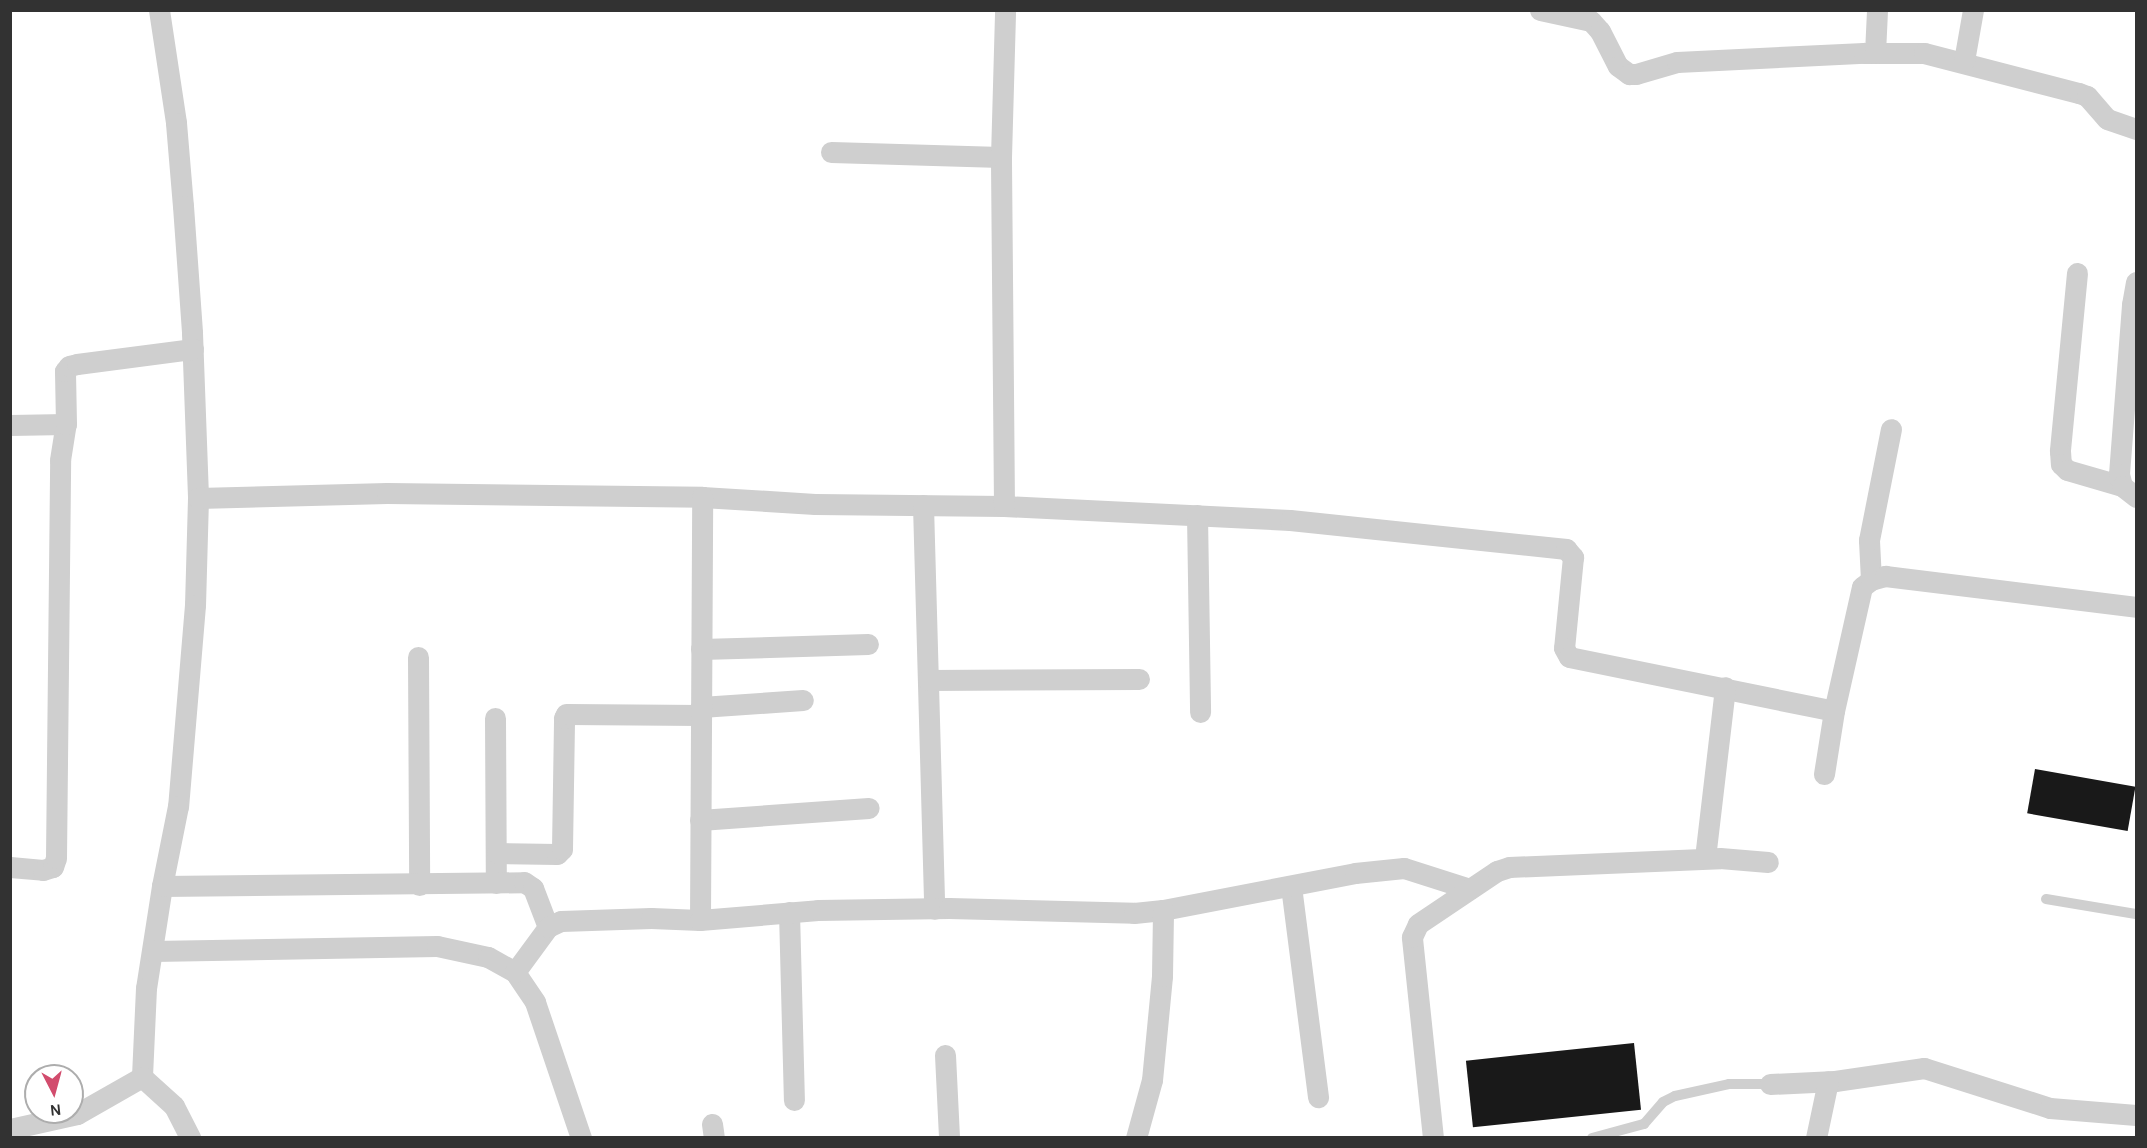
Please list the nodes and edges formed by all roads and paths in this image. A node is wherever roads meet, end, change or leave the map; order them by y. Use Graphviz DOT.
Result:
graph roads {
  1 [pos="159,10"];
  2 [pos="1005,10"];
  3 [pos="1540,10"];
  4 [pos="1877,10"];
  5 [pos="1973,10"];
  6 [pos="1591,16"];
  7 [pos="1875,53"];
  8 [pos="1964,62"];
  9 [pos="2136,129"];
  10 [pos="831,152"];
  11 [pos="1001,157"];
  12 [pos="2077,273"];
  13 [pos="2136,282"];
  14 [pos="193,349"];
  15 [pos="66,424"];
  16 [pos="10,425"];
  17 [pos="1891,429"];
  18 [pos="2129,491"];
  19 [pos="702,497"];
  20 [pos="198,498"];
  21 [pos="923,505"];
  22 [pos="1004,506"];
  23 [pos="1197,515"];
  24 [pos="1871,580"];
  25 [pos="2136,607"];
  26 [pos="868,644"];
  27 [pos="701,649"];
  28 [pos="418,657"];
  29 [pos="1139,679"];
  30 [pos="928,680"];
  31 [pos="1725,687"];
  32 [pos="802,700"];
  33 [pos="701,711"];
  34 [pos="1834,711"];
  35 [pos="1200,712"];
  36 [pos="495,718"];
  37 [pos="1824,774"];
  38 [pos="869,808"];
  39 [pos="700,820"];
  40 [pos="497,853"];
  41 [pos="1705,858"];
  42 [pos="1768,862"];
  43 [pos="10,867"];
  44 [pos="496,883"];
  45 [pos="420,885"];
  46 [pos="162,886"];
  47 [pos="1291,886"];
  48 [pos="1470,889"];
  49 [pos="2046,899"];
  50 [pos="934,909"];
  51 [pos="1163,910"];
  52 [pos="789,912"];
  53 [pos="2136,914"];
  54 [pos="700,920"];
  55 [pos="548,927"];
  56 [pos="153,951"];
  57 [pos="515,972"];
  58 [pos="945,1055"];
  59 [pos="142,1077"];
  60 [pos="1827,1081"];
  61 [pos="1770,1084"];
  62 [pos="1318,1097"];
  63 [pos="794,1100"];
  64 [pos="2136,1115"];
  65 [pos="10,1129"];
  66 [pos="190,1137"];
  67 [pos="581,1137"];
  68 [pos="949,1137"];
  69 [pos="1136,1137"];
  70 [pos="1434,1137"];
  71 [pos="1592,1137"];
  72 [pos="1816,1137"];
  1 -- 14 [label="street"];
  2 -- 11 [label="street"];
  3 -- 6 [label="street"];
  4 -- 7 [label="street"];
  5 -- 8 [label="street"];
  6 -- 7 [label="street"];
  7 -- 8 [label="street"];
  8 -- 9 [label="street"];
  10 -- 11 [label="street"];
  11 -- 22 [label="street"];
  12 -- 18 [label="street"];
  13 -- 18 [label="street"];
  14 -- 15 [label="street"];
  14 -- 20 [label="street"];
  15 -- 16 [label="street"];
  15 -- 43 [label="street"];
  17 -- 24 [label="street"];
  19 -- 20 [label="street"];
  19 -- 21 [label="street"];
  19 -- 27 [label="street"];
  20 -- 46 [label="street"];
  21 -- 22 [label="street"];
  21 -- 30 [label="street"];
  22 -- 23 [label="street"];
  23 -- 31 [label="street"];
  23 -- 35 [label="street"];
  24 -- 25 [label="street"];
  24 -- 34 [label="street"];
  26 -- 27 [label="street"];
  27 -- 33 [label="street"];
  28 -- 45 [label="street"];
  29 -- 30 [label="street"];
  30 -- 50 [label="street"];
  31 -- 34 [label="street"];
  31 -- 41 [label="street"];
  32 -- 33 [label="street"];
  33 -- 39 [label="street"];
  33 -- 40 [label="street"];
  34 -- 37 [label="street"];
  36 -- 40 [label="street"];
  38 -- 39 [label="street"];
  39 -- 54 [label="street"];
  40 -- 44 [label="street"];
  41 -- 42 [label="street"];
  41 -- 48 [label="street"];
  44 -- 45 [label="street"];
  44 -- 55 [label="street"];
  45 -- 46 [label="street"];
  46 -- 56 [label="street"];
  47 -- 48 [label="street"];
  47 -- 51 [label="street"];
  47 -- 62 [label="street"];
  48 -- 70 [label="street"];
  49 -- 53 [label="lane"];
  50 -- 51 [label="street"];
  50 -- 52 [label="street"];
  51 -- 69 [label="street"];
  52 -- 54 [label="street"];
  52 -- 63 [label="street"];
  54 -- 55 [label="street"];
  55 -- 57 [label="street"];
  56 -- 57 [label="street"];
  56 -- 59 [label="street"];
  57 -- 67 [label="street"];
  58 -- 68 [label="street"];
  59 -- 65 [label="street"];
  59 -- 66 [label="street"];
  60 -- 61 [label="street"];
  60 -- 64 [label="street"];
  60 -- 72 [label="street"];
  61 -- 71 [label="lane"];
}
